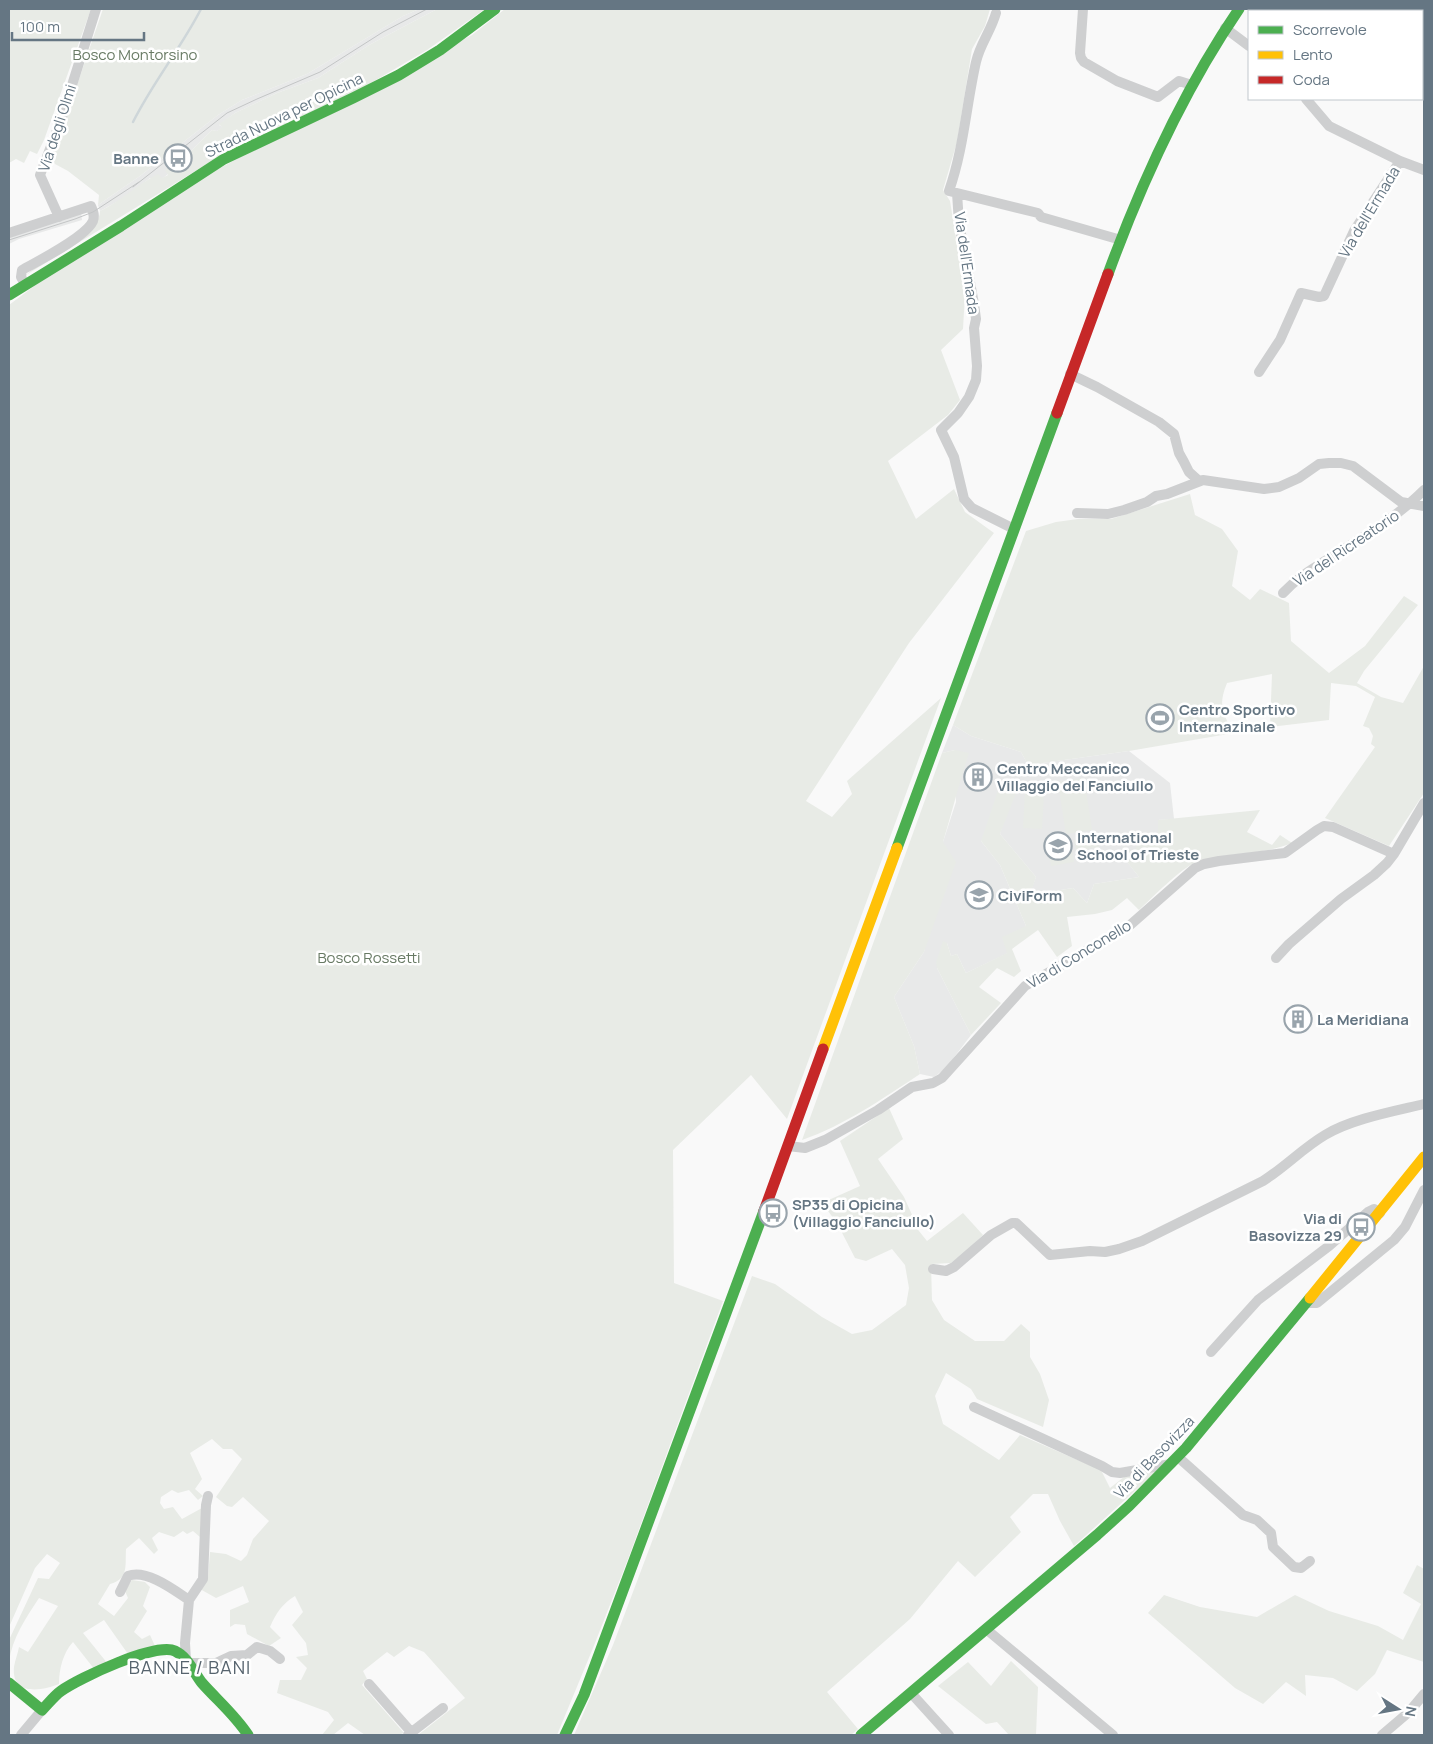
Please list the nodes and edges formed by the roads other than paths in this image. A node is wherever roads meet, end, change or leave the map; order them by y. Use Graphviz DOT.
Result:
graph roads {
  1 [pos="96,9"];
  2 [pos="495,9"];
  3 [pos="1083,9"];
  4 [pos="1239,9"];
  5 [pos="996,13"];
  6 [pos="1225,28"];
  7 [pos="1248,45"];
  8 [pos="1192,85"];
  9 [pos="1307,100"];
  10 [pos="1400,161"];
  11 [pos="1424,170"];
  12 [pos="957,193"];
  13 [pos="59,217"];
  14 [pos="9,233"];
  15 [pos="1121,240"];
  16 [pos="25,284"];
  17 [pos="9,295"];
  18 [pos="1259,372"];
  19 [pos="1070,374"];
  20 [pos="1199,481"];
  21 [pos="1424,490"];
  22 [pos="1410,504"];
  23 [pos="1424,506"];
  24 [pos="1077,513"];
  25 [pos="1014,529"];
  26 [pos="1283,593"];
  27 [pos="1424,803"];
  28 [pos="1394,854"];
  29 [pos="1276,958"];
  30 [pos="1424,1104"];
  31 [pos="788,1146"];
  32 [pos="1424,1157"];
  33 [pos="1424,1190"];
  34 [pos="1380,1212"];
  35 [pos="933,1269"];
  36 [pos="1306,1302"];
  37 [pos="1211,1352"];
  38 [pos="974,1407"];
  39 [pos="1175,1461"];
  40 [pos="208,1496"];
  41 [pos="1310,1561"];
  42 [pos="120,1592"];
  43 [pos="189,1600"];
  44 [pos="986,1629"];
  45 [pos="186,1643"];
  46 [pos="167,1648"];
  47 [pos="280,1658"];
  48 [pos="188,1661"];
  49 [pos="9,1683"];
  50 [pos="369,1684"];
  51 [pos="911,1693"];
  52 [pos="1424,1694"];
  53 [pos="443,1708"];
  54 [pos="42,1710"];
  55 [pos="410,1734"];
  56 [pos="21,1735"];
  57 [pos="248,1735"];
  58 [pos="565,1735"];
  59 [pos="862,1735"];
  60 [pos="949,1735"];
  61 [pos="1113,1735"];
  62 [pos="1382,1735"];
  1 -- 13 [label="street, Via degli Olmi"];
  2 -- 16 [label="main road, Strada Nuova per Opicina"];
  3 -- 8 [label="street"];
  4 -- 6 [label="main road"];
  5 -- 12 [label="street, Via dell'Ermada"];
  6 -- 7 [label="street"];
  6 -- 8 [label="main road"];
  8 -- 15 [label="main road"];
  9 -- 10 [label="street, Via dell'Ermada"];
  10 -- 11 [label="street, Via dell'Ermada"];
  10 -- 18 [label="street, Via dell'Ermada"];
  12 -- 15 [label="street, Via dell'Ermada"];
  12 -- 25 [label="street, Via dell'Ermada"];
  13 -- 14 [label="street"];
  13 -- 16 [label="street"];
  15 -- 19 [label="main road"];
  16 -- 17 [label="main road, Strada Nuova per Opicina"];
  19 -- 20 [label="street"];
  19 -- 25 [label="main road"];
  20 -- 22 [label="street, Via del Ricreatorio"];
  20 -- 24 [label="street, Via del Ricreatorio"];
  21 -- 22 [label="street, Via del Ricreatorio"];
  22 -- 23 [label="street, Via del Ricreatorio"];
  22 -- 26 [label="street, Via del Ricreatorio"];
  25 -- 31 [label="main road"];
  27 -- 28 [label="street"];
  28 -- 29 [label="street"];
  28 -- 31 [label="street, Via di Conconello"];
  30 -- 35 [label="street"];
  31 -- 58 [label="main road"];
  32 -- 34 [label="main road, Via di Basovizza"];
  33 -- 36 [label="street"];
  34 -- 36 [label="main road, Via di Basovizza"];
  34 -- 37 [label="street"];
  36 -- 39 [label="main road, Via di Basovizza"];
  38 -- 39 [label="street"];
  39 -- 41 [label="street"];
  39 -- 44 [label="main road, Via di Basovizza"];
  40 -- 43 [label="street"];
  42 -- 43 [label="street"];
  43 -- 45 [label="street"];
  44 -- 51 [label="main road, Via di Basovizza"];
  44 -- 61 [label="street"];
  45 -- 46 [label="street"];
  45 -- 48 [label="street"];
  46 -- 48 [label="main road"];
  46 -- 54 [label="main road"];
  47 -- 48 [label="street"];
  48 -- 57 [label="main road"];
  49 -- 54 [label="main road"];
  50 -- 55 [label="street"];
  51 -- 59 [label="main road, Via di Basovizza"];
  51 -- 60 [label="street"];
  52 -- 62 [label="street"];
  53 -- 55 [label="street"];
  54 -- 56 [label="street"];
}
